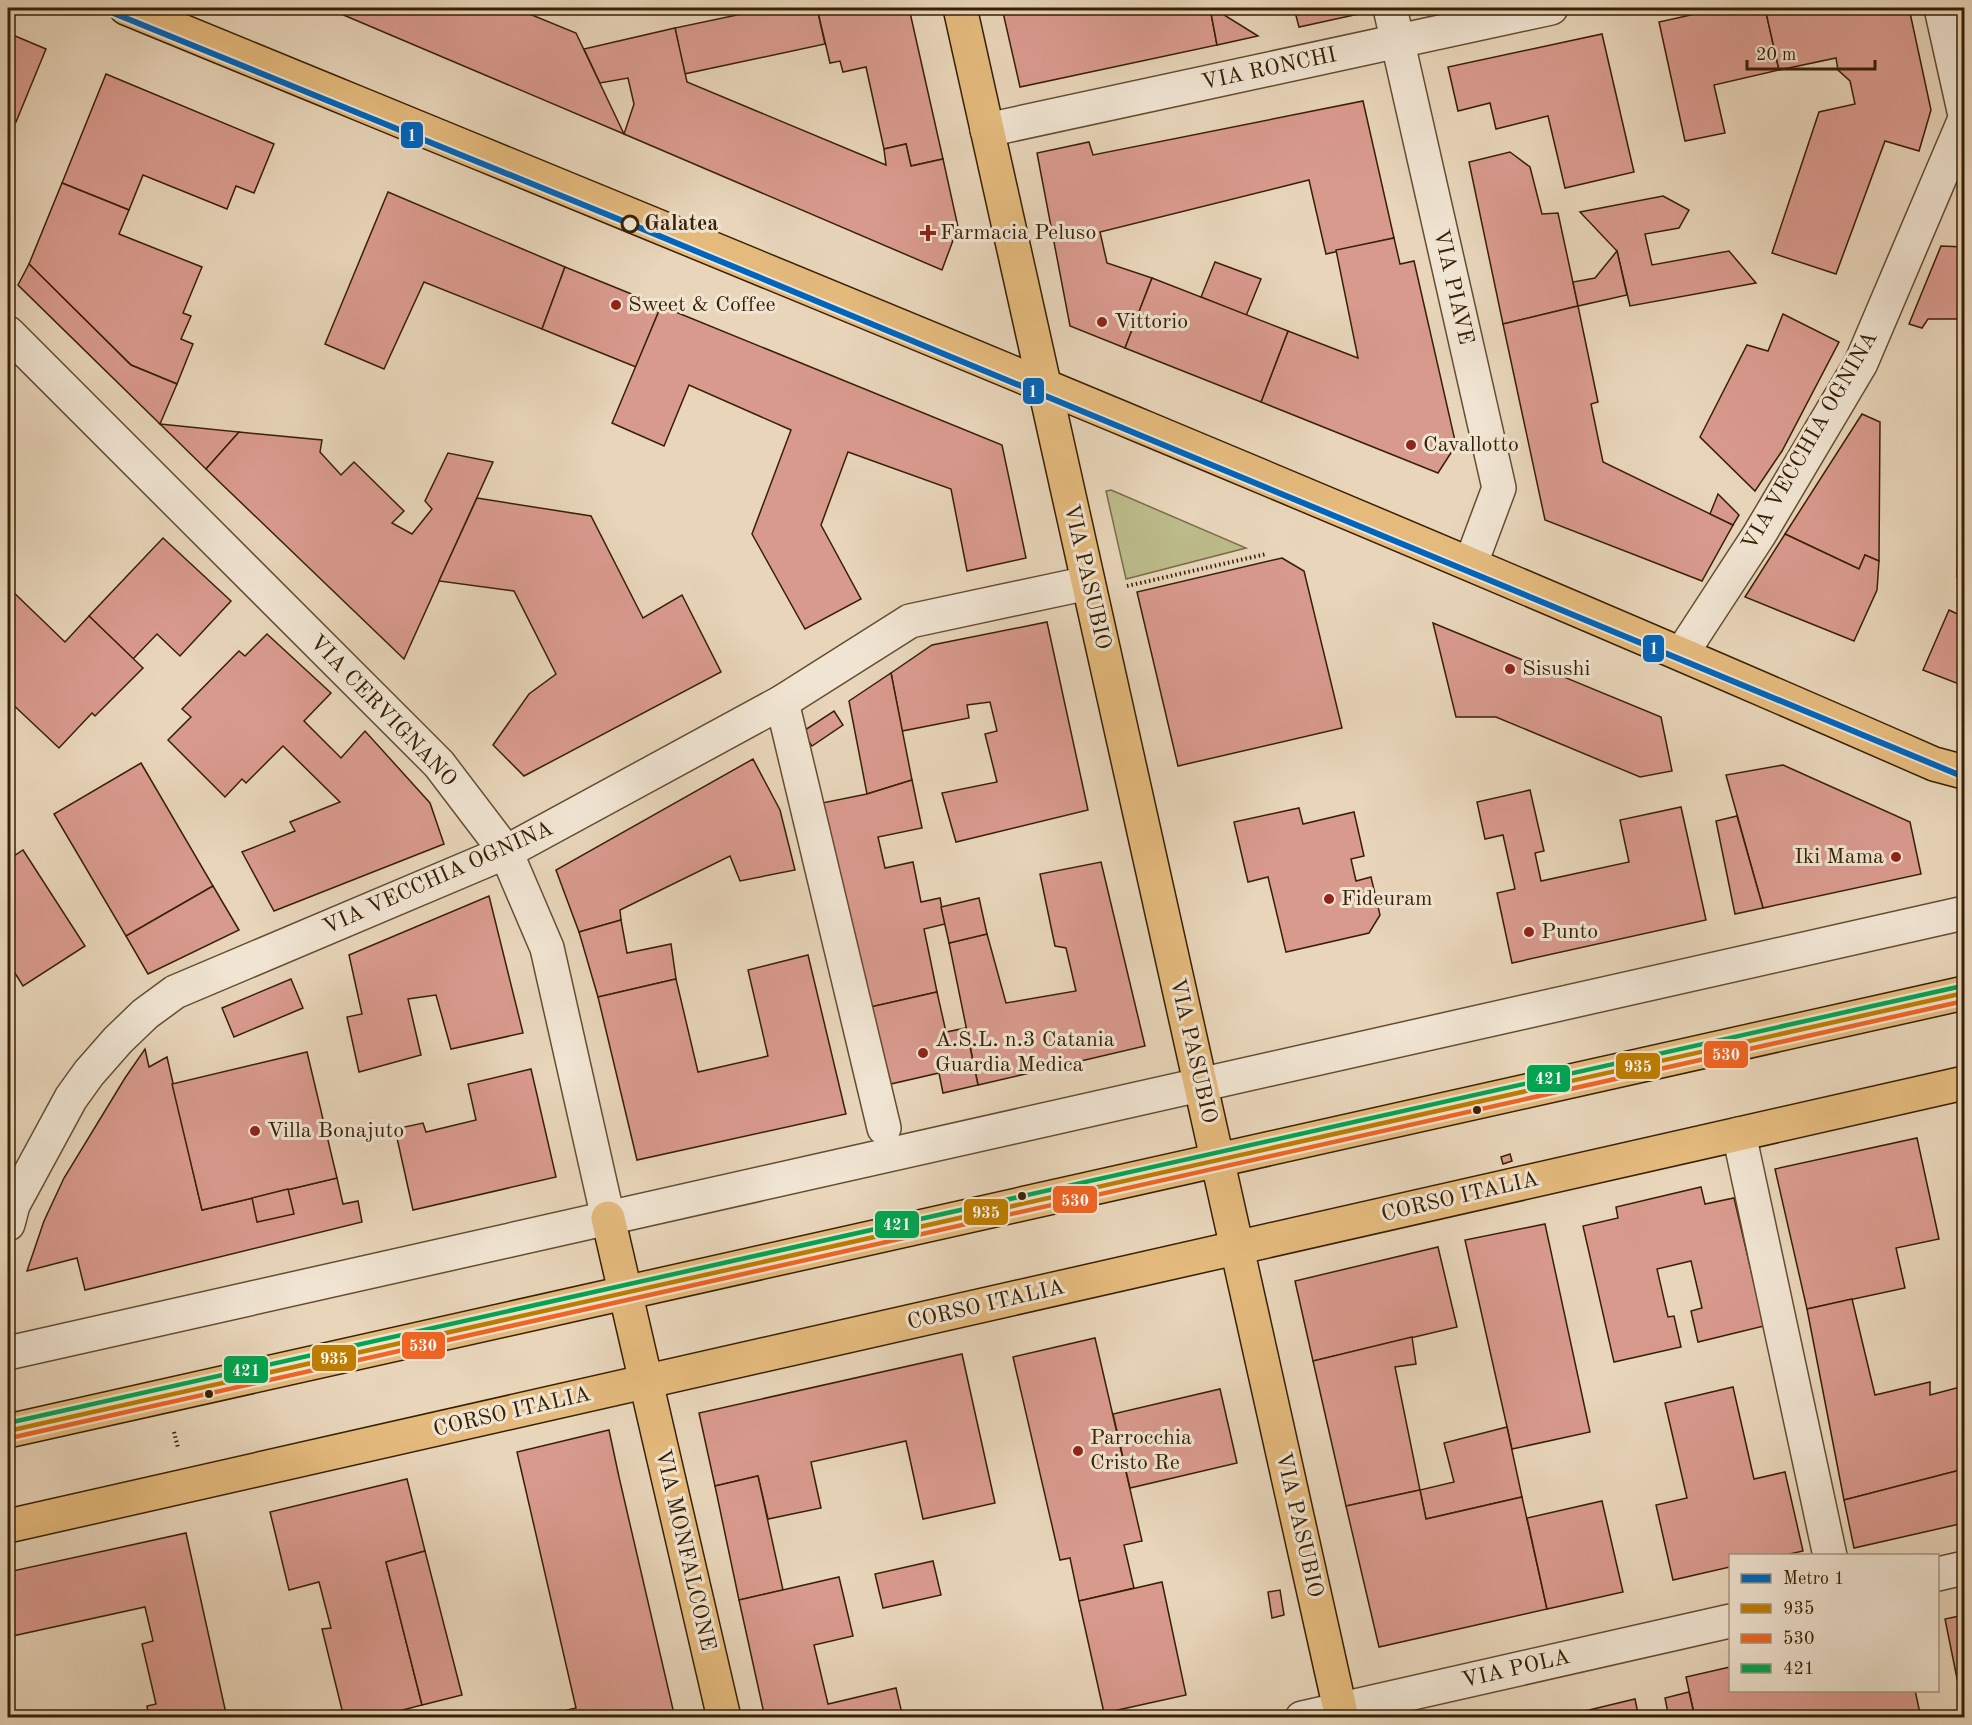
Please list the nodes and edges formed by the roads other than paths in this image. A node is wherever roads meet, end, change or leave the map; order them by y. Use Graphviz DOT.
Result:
graph roads {
  1 [pos="126,8"];
  2 [pos="960,8"];
  3 [pos="1390,8"];
  4 [pos="1551,8"];
  5 [pos="1941,8"];
  6 [pos="1397,41"];
  7 [pos="1965,111"];
  8 [pos="1965,121"];
  9 [pos="987,130"];
  10 [pos="8,333"];
  11 [pos="1044,385"];
  12 [pos="1472,563"];
  13 [pos="1104,585"];
  14 [pos="1682,654"];
  15 [pos="782,702"];
  16 [pos="1949,768"];
  17 [pos="1965,784"];
  18 [pos="506,852"];
  19 [pos="1965,913"];
  20 [pos="1965,993"];
  21 [pos="1965,1083"];
  22 [pos="1201,1084"];
  23 [pos="881,1117"];
  24 [pos="1739,1134"];
  25 [pos="1218,1160"];
  26 [pos="608,1218"];
  27 [pos="8,1224"];
  28 [pos="1237,1247"];
  29 [pos="626,1293"];
  30 [pos="8,1353"];
  31 [pos="646,1382"];
  32 [pos="8,1431"];
  33 [pos="8,1526"];
  34 [pos="1830,1554"];
  35 [pos="1965,1568"];
  36 [pos="1939,1574"];
  37 [pos="1729,1621"];
  38 [pos="1341,1713"];
  39 [pos="724,1718"];
  40 [pos="1302,1718"];
  1 -- 11 [label="main road"];
  2 -- 9 [label="main road, VIA PASUBIO"];
  3 -- 6 [label="street, VIA PIAVE"];
  4 -- 6 [label="street, VIA RONCHI"];
  5 -- 7 [label="street"];
  6 -- 9 [label="street, VIA RONCHI"];
  6 -- 12 [label="street, VIA PIAVE"];
  8 -- 14 [label="street, VIA VECCHIA OGNINA"];
  9 -- 11 [label="main road, VIA PASUBIO"];
  10 -- 18 [label="street, VIA CERVIGNANO"];
  11 -- 12 [label="main road"];
  11 -- 13 [label="main road, VIA PASUBIO"];
  12 -- 14 [label="main road"];
  13 -- 15 [label="street, VIA VECCHIA OGNINA"];
  13 -- 22 [label="main road, VIA PASUBIO"];
  14 -- 16 [label="main road"];
  15 -- 18 [label="street, VIA VECCHIA OGNINA"];
  15 -- 23 [label="street"];
  16 -- 17 [label="main road"];
  18 -- 26 [label="street, VIA CERVIGNANO"];
  18 -- 27 [label="street, VIA VECCHIA OGNINA"];
  19 -- 22 [label="street"];
  20 -- 25 [label="main road"];
  21 -- 24 [label="main road, CORSO ITALIA"];
  22 -- 25 [label="main road, VIA PASUBIO"];
  22 -- 26 [label="street"];
  24 -- 28 [label="main road, CORSO ITALIA"];
  24 -- 34 [label="street"];
  25 -- 28 [label="main road, VIA PASUBIO"];
  25 -- 29 [label="main road"];
  26 -- 29 [label="main road, VIA MONFALCONE"];
  26 -- 30 [label="street"];
  28 -- 31 [label="main road, CORSO ITALIA"];
  28 -- 38 [label="main road, VIA PASUBIO"];
  29 -- 31 [label="main road, VIA MONFALCONE"];
  29 -- 32 [label="main road"];
  31 -- 33 [label="main road, CORSO ITALIA"];
  31 -- 39 [label="main road, VIA MONFALCONE"];
  35 -- 36 [label="street"];
  37 -- 38 [label="street, VIA POLA"];
  38 -- 40 [label="street, VIA POLA"];
}
